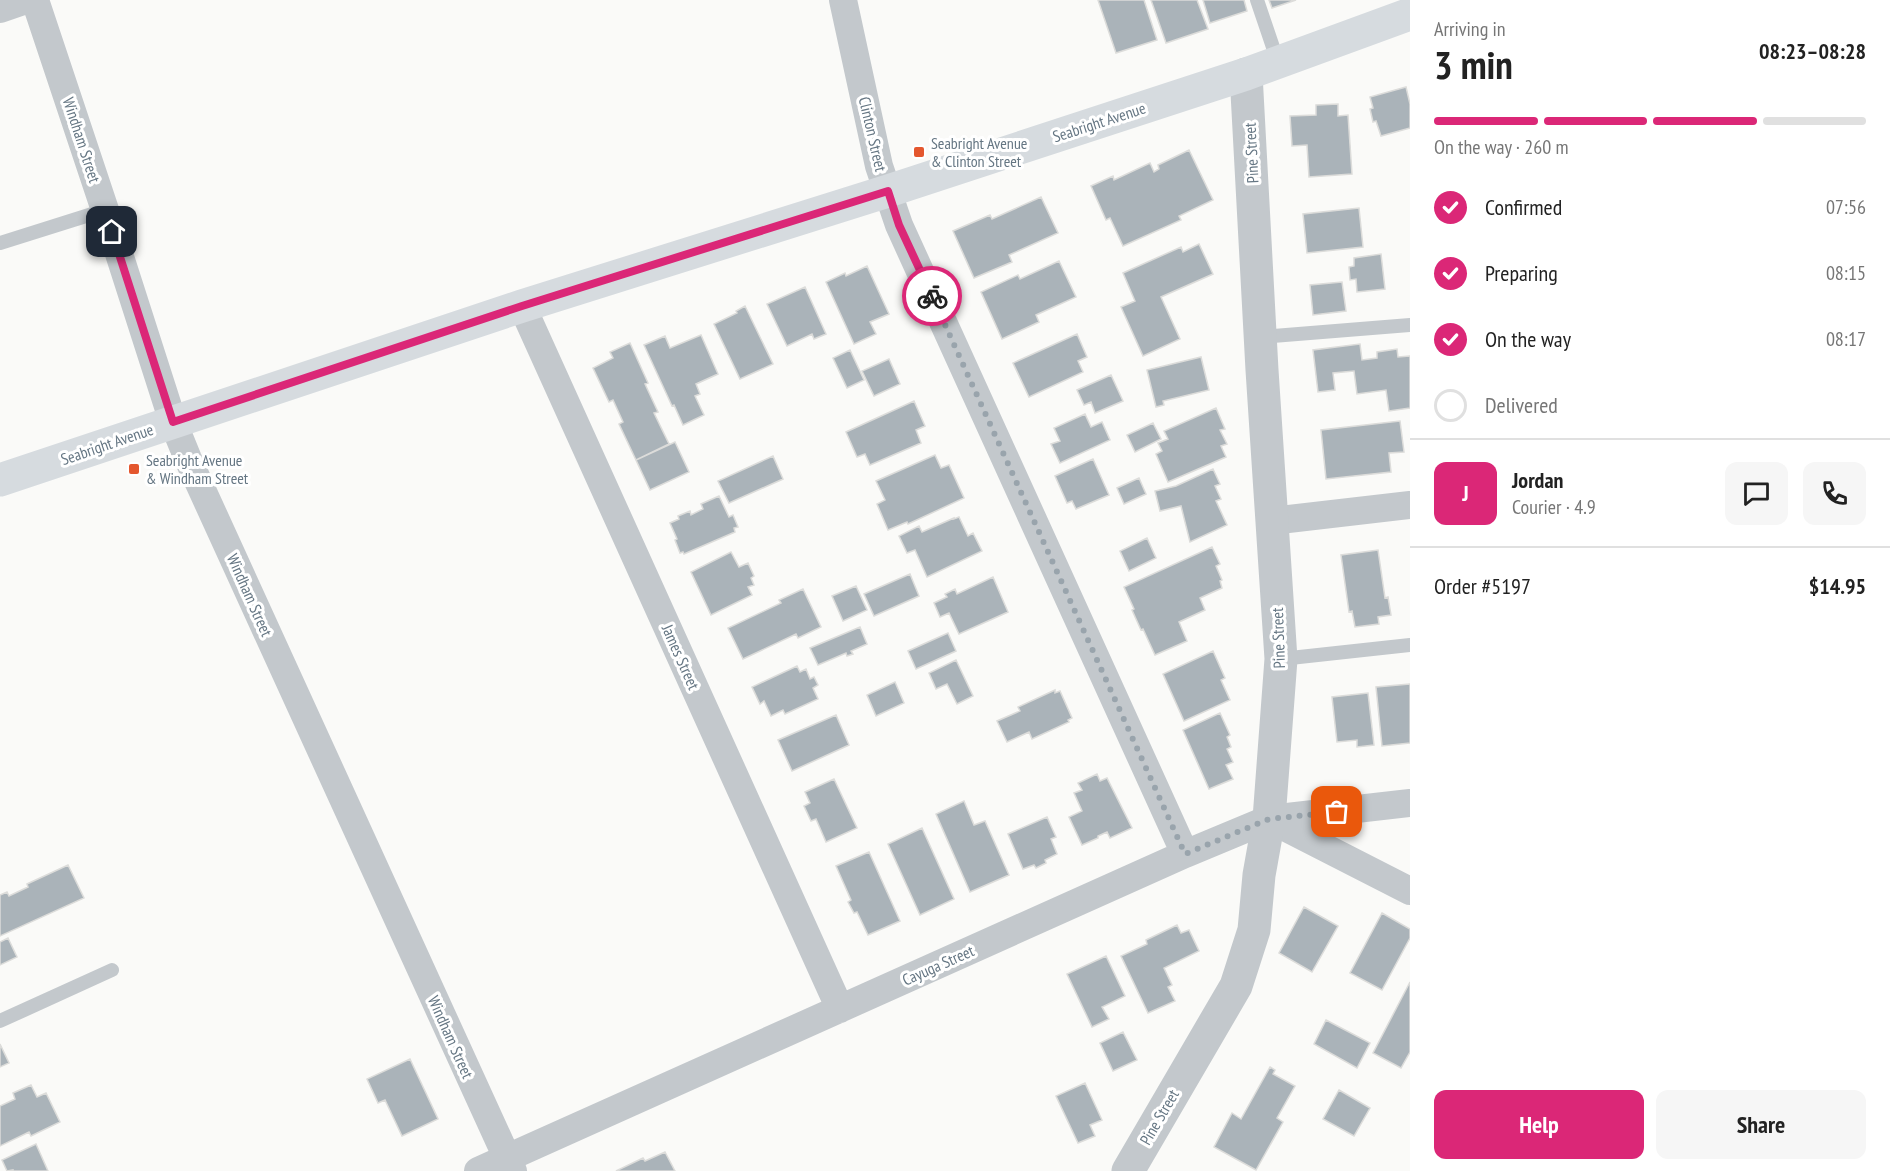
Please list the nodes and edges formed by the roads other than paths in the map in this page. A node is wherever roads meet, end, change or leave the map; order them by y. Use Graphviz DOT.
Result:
graph roads {
  1 [pos="26,0"];
  2 [pos="35,0"];
  3 [pos="843,0"];
  4 [pos="1257,0"];
  5 [pos="0,9"];
  6 [pos="1406,10"];
  7 [pos="1278,62"];
  8 [pos="1246,74"];
  9 [pos="888,191"];
  10 [pos="105,210"];
  11 [pos="0,243"];
  12 [pos="522,306"];
  13 [pos="1410,325"];
  14 [pos="1260,337"];
  15 [pos="173,422"];
  16 [pos="0,480"];
  17 [pos="1410,506"];
  18 [pos="1271,521"];
  19 [pos="1410,645"];
  20 [pos="1281,659"];
  21 [pos="1410,803"];
  22 [pos="1269,819"];
  23 [pos="1185,854"];
  24 [pos="1410,891"];
  25 [pos="112,970"];
  26 [pos="840,1009"];
  27 [pos="0,1021"];
  28 [pos="510,1165"];
  29 [pos="478,1171"];
  30 [pos="1128,1171"];
  1 -- 5 [label="street"];
  2 -- 10 [label="street, Windham Street"];
  3 -- 9 [label="street, Clinton Street"];
  4 -- 7 [label="lane"];
  6 -- 7 [label="main road, Seabright Avenue"];
  7 -- 8 [label="main road, Seabright Avenue"];
  8 -- 9 [label="main road, Seabright Avenue"];
  8 -- 14 [label="street, Pine Street"];
  9 -- 12 [label="main road, Seabright Avenue"];
  9 -- 23 [label="street, Clinton Street"];
  10 -- 11 [label="lane"];
  10 -- 15 [label="street, Windham Street"];
  12 -- 15 [label="main road, Seabright Avenue"];
  12 -- 26 [label="street, James Street"];
  13 -- 14 [label="lane"];
  14 -- 18 [label="street, Pine Street"];
  15 -- 16 [label="main road, Seabright Avenue"];
  15 -- 28 [label="street, Windham Street"];
  17 -- 18 [label="street"];
  18 -- 20 [label="street, Pine Street"];
  19 -- 20 [label="lane"];
  20 -- 22 [label="street, Pine Street"];
  21 -- 22 [label="street, Cayuga Street"];
  22 -- 23 [label="street, Cayuga Street"];
  22 -- 24 [label="street"];
  22 -- 30 [label="street, Pine Street"];
  23 -- 26 [label="street, Cayuga Street"];
  25 -- 27 [label="lane"];
  26 -- 28 [label="street, Cayuga Street"];
  28 -- 29 [label="street, Cayuga Street"];
}
